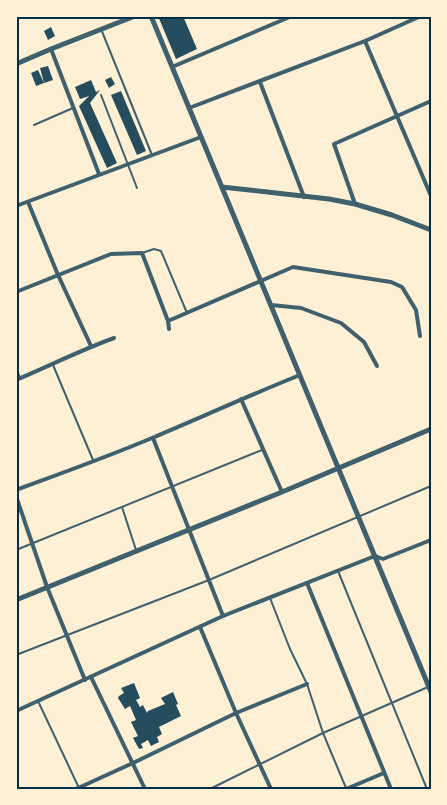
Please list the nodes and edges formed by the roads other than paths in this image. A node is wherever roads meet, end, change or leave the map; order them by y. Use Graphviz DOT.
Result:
graph roads {
  1 [pos="135,16"];
  2 [pos="151,16"];
  3 [pos="292,16"];
  4 [pos="421,16"];
  5 [pos="101,30"];
  6 [pos="365,42"];
  7 [pos="51,49"];
  8 [pos="16,64"];
  9 [pos="172,67"];
  10 [pos="260,82"];
  11 [pos="101,95"];
  12 [pos="431,101"];
  13 [pos="74,108"];
  14 [pos="189,108"];
  15 [pos="397,116"];
  16 [pos="34,125"];
  17 [pos="201,137"];
  18 [pos="152,155"];
  19 [pos="127,164"];
  20 [pos="99,174"];
  21 [pos="222,187"];
  22 [pos="137,188"];
  23 [pos="431,196"];
  24 [pos="304,197"];
  25 [pos="28,202"];
  26 [pos="355,204"];
  27 [pos="16,206"];
  28 [pos="431,230"];
  29 [pos="142,253"];
  30 [pos="58,275"];
  31 [pos="261,282"];
  32 [pos="16,292"];
  33 [pos="271,305"];
  34 [pos="187,313"];
  35 [pos="168,321"];
  36 [pos="169,329"];
  37 [pos="420,336"];
  38 [pos="114,338"];
  39 [pos="91,346"];
  40 [pos="53,365"];
  41 [pos="377,366"];
  42 [pos="16,370"];
  43 [pos="300,375"];
  44 [pos="18,379"];
  45 [pos="241,399"];
  46 [pos="431,428"];
  47 [pos="153,438"];
  48 [pos="262,450"];
  49 [pos="94,462"];
  50 [pos="339,468"];
  51 [pos="431,486"];
  52 [pos="172,487"];
  53 [pos="16,490"];
  54 [pos="282,492"];
  55 [pos="16,496"];
  56 [pos="122,506"];
  57 [pos="359,517"];
  58 [pos="189,530"];
  59 [pos="431,540"];
  60 [pos="33,544"];
  61 [pos="16,550"];
  62 [pos="136,551"];
  63 [pos="375,556"];
  64 [pos="338,571"];
  65 [pos="209,580"];
  66 [pos="307,583"];
  67 [pos="47,587"];
  68 [pos="270,598"];
  69 [pos="16,600"];
  70 [pos="223,616"];
  71 [pos="200,627"];
  72 [pos="66,635"];
  73 [pos="16,655"];
  74 [pos="91,677"];
  75 [pos="85,680"];
  76 [pos="307,684"];
  77 [pos="430,688"];
  78 [pos="38,702"];
  79 [pos="391,702"];
  80 [pos="16,712"];
  81 [pos="236,713"];
  82 [pos="361,716"];
  83 [pos="323,733"];
  84 [pos="133,763"];
  85 [pos="260,765"];
  86 [pos="384,773"];
  87 [pos="77,788"];
  88 [pos="145,789"];
  89 [pos="210,789"];
  90 [pos="271,789"];
  91 [pos="346,789"];
  92 [pos="391,789"];
  93 [pos="427,789"];
  1 -- 5 [label="street"];
  2 -- 9 [label="street"];
  3 -- 9 [label="street"];
  4 -- 6 [label="street"];
  5 -- 7 [label="street"];
  5 -- 18 [label="lane"];
  6 -- 10 [label="street"];
  6 -- 15 [label="street"];
  7 -- 8 [label="street"];
  7 -- 13 [label="street"];
  9 -- 14 [label="street"];
  10 -- 14 [label="street"];
  10 -- 24 [label="street"];
  11 -- 19 [label="lane"];
  12 -- 15 [label="street"];
  13 -- 16 [label="lane"];
  13 -- 20 [label="street"];
  14 -- 17 [label="street"];
  15 -- 23 [label="street"];
  15 -- 26 [label="street"];
  17 -- 18 [label="street"];
  17 -- 21 [label="street"];
  18 -- 19 [label="street"];
  19 -- 20 [label="street"];
  19 -- 22 [label="lane"];
  20 -- 25 [label="street"];
  21 -- 24 [label="street"];
  21 -- 31 [label="street"];
  24 -- 26 [label="street"];
  25 -- 27 [label="street"];
  25 -- 30 [label="street"];
  26 -- 28 [label="street"];
  29 -- 30 [label="street"];
  29 -- 34 [label="lane"];
  29 -- 35 [label="street"];
  30 -- 32 [label="street"];
  30 -- 39 [label="street"];
  31 -- 33 [label="street"];
  31 -- 34 [label="street"];
  31 -- 37 [label="street"];
  33 -- 41 [label="street"];
  33 -- 43 [label="street"];
  34 -- 35 [label="street"];
  35 -- 36 [label="street"];
  38 -- 39 [label="street"];
  39 -- 40 [label="street"];
  40 -- 44 [label="street"];
  40 -- 49 [label="lane"];
  42 -- 44 [label="street"];
  43 -- 45 [label="street"];
  43 -- 50 [label="street"];
  45 -- 47 [label="street"];
  45 -- 48 [label="street"];
  46 -- 50 [label="street"];
  47 -- 49 [label="street"];
  47 -- 52 [label="street"];
  48 -- 52 [label="lane"];
  48 -- 54 [label="street"];
  49 -- 53 [label="street"];
  50 -- 54 [label="street"];
  50 -- 57 [label="street"];
  51 -- 57 [label="lane"];
  52 -- 56 [label="lane"];
  52 -- 58 [label="street"];
  54 -- 58 [label="street"];
  55 -- 60 [label="street"];
  56 -- 60 [label="lane"];
  56 -- 62 [label="lane"];
  57 -- 63 [label="street"];
  57 -- 65 [label="lane"];
  58 -- 62 [label="street"];
  58 -- 65 [label="street"];
  59 -- 63 [label="street"];
  60 -- 61 [label="lane"];
  60 -- 67 [label="street"];
  62 -- 67 [label="street"];
  63 -- 64 [label="street"];
  63 -- 77 [label="street"];
  64 -- 66 [label="street"];
  64 -- 79 [label="lane"];
  65 -- 70 [label="street"];
  65 -- 72 [label="lane"];
  66 -- 68 [label="street"];
  66 -- 82 [label="street"];
  67 -- 69 [label="street"];
  67 -- 72 [label="street"];
  68 -- 70 [label="street"];
  68 -- 76 [label="lane"];
  70 -- 71 [label="street"];
  71 -- 74 [label="street"];
  71 -- 81 [label="street"];
  72 -- 73 [label="lane"];
  72 -- 75 [label="street"];
  74 -- 75 [label="street"];
  74 -- 84 [label="street"];
  75 -- 78 [label="street"];
  76 -- 81 [label="street"];
  76 -- 83 [label="lane"];
  77 -- 79 [label="lane"];
  78 -- 80 [label="street"];
  78 -- 87 [label="lane"];
  79 -- 82 [label="lane"];
  79 -- 93 [label="lane"];
  81 -- 84 [label="street"];
  81 -- 85 [label="street"];
  82 -- 83 [label="lane"];
  82 -- 86 [label="street"];
  83 -- 85 [label="lane"];
  83 -- 91 [label="lane"];
  84 -- 87 [label="street"];
  84 -- 88 [label="street"];
  85 -- 89 [label="lane"];
  85 -- 90 [label="street"];
  86 -- 91 [label="street"];
  86 -- 92 [label="street"];
}
